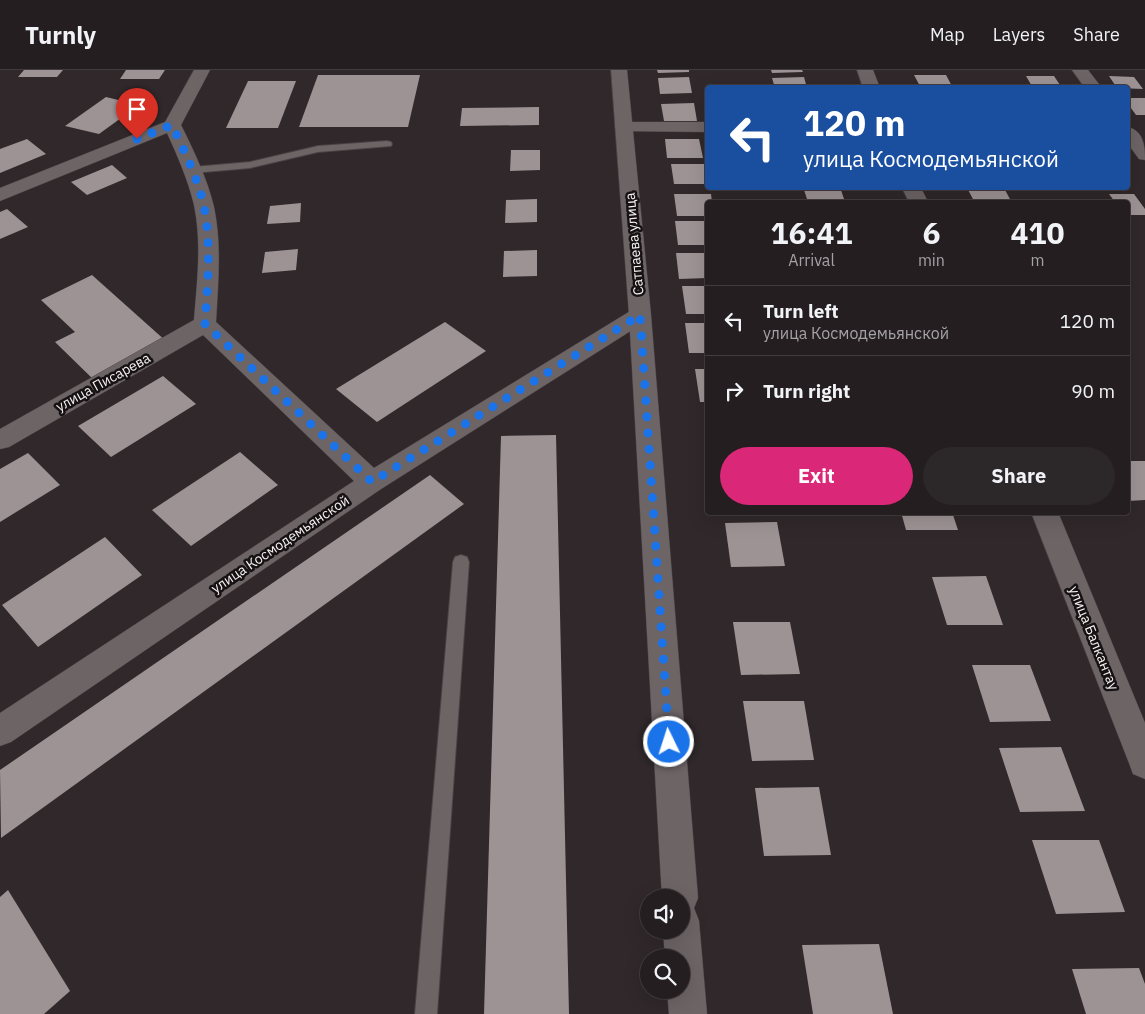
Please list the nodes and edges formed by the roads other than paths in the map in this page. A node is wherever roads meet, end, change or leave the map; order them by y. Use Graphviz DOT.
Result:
graph roads {
  1 [pos="202,70"];
  2 [pos="619,70"];
  3 [pos="865,70"];
  4 [pos="1080,70"];
  5 [pos="871,85"];
  6 [pos="1092,85"];
  7 [pos="172,125"];
  8 [pos="1130,126"];
  9 [pos="1145,126"];
  10 [pos="624,127"];
  11 [pos="705,128"];
  12 [pos="1130,135"];
  13 [pos="387,144"];
  14 [pos="1145,155"];
  15 [pos="193,170"];
  16 [pos="0,195"];
  17 [pos="640,315"];
  18 [pos="205,324"];
  19 [pos="0,440"];
  20 [pos="372,482"];
  21 [pos="1045,515"];
  22 [pos="461,562"];
  23 [pos="0,731"];
  24 [pos="1145,763"];
  25 [pos="679,889"];
  26 [pos="682,939"];
  27 [pos="426,1014"];
  28 [pos="688,1014"];
  1 -- 7 [label="street"];
  2 -- 10 [label="street, Сатпаева улица"];
  3 -- 5 [label="street"];
  4 -- 6 [label="street"];
  7 -- 15 [label="street"];
  7 -- 16 [label="street"];
  8 -- 9 [label="street"];
  10 -- 11 [label="street"];
  10 -- 17 [label="street, Сатпаева улица"];
  12 -- 14 [label="street"];
  13 -- 15 [label="lane"];
  15 -- 18 [label="street"];
  17 -- 20 [label="street, улица Космодемьянской"];
  17 -- 25 [label="street, Сатпаева улица"];
  18 -- 19 [label="street, улица Писарева"];
  18 -- 20 [label="street"];
  20 -- 23 [label="street, улица Космодемьянской"];
  21 -- 24 [label="street, улица Балкантау"];
  22 -- 27 [label="lane"];
  26 -- 28 [label="street"];
}
